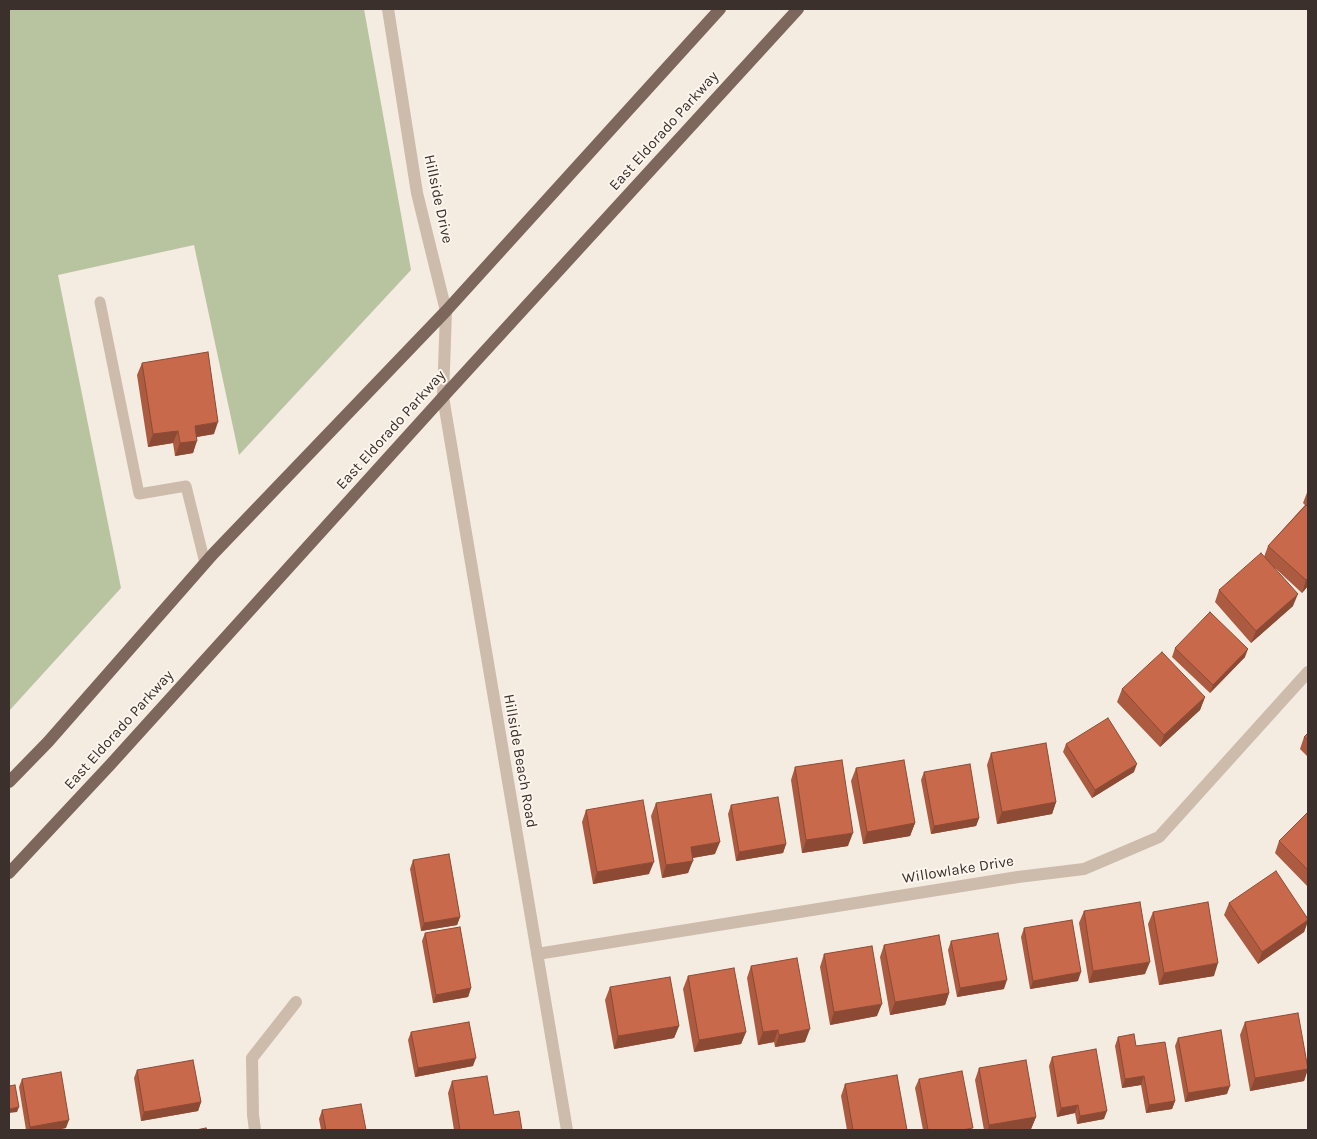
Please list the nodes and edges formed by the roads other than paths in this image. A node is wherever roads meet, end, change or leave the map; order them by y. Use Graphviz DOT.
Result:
graph roads {
  1 [pos="388,9"];
  2 [pos="720,9"];
  3 [pos="798,9"];
  4 [pos="100,302"];
  5 [pos="446,311"];
  6 [pos="443,397"];
  7 [pos="205,563"];
  8 [pos="1308,672"];
  9 [pos="9,782"];
  10 [pos="9,873"];
  11 [pos="537,954"];
  12 [pos="296,1002"];
  13 [pos="255,1130"];
  14 [pos="567,1130"];
  1 -- 5 [label="street, Hillside Drive"];
  2 -- 5 [label="main road"];
  3 -- 6 [label="main road, East Eldorado Parkway"];
  4 -- 7 [label="lane"];
  5 -- 6 [label="street, Hillside Drive"];
  5 -- 7 [label="main road"];
  6 -- 10 [label="main road, East Eldorado Parkway"];
  6 -- 11 [label="street, Hillside Beach Road"];
  7 -- 9 [label="main road"];
  8 -- 11 [label="street, Willowlake Drive"];
  11 -- 14 [label="street, Hillside Beach Road"];
  12 -- 13 [label="street"];
}
